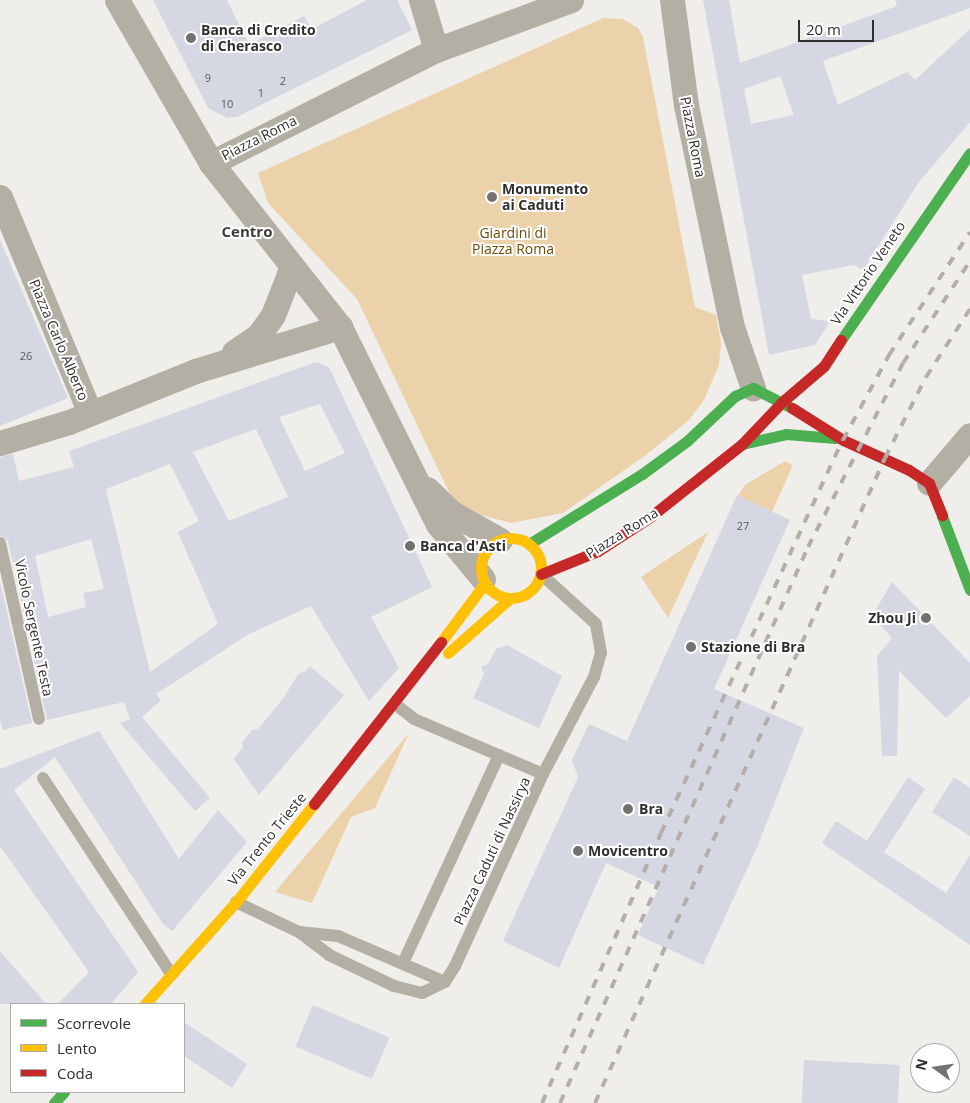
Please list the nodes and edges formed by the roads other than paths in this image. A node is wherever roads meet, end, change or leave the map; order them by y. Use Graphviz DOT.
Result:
graph roads {
  1 [pos="117,0"];
  2 [pos="421,0"];
  3 [pos="571,0"];
  4 [pos="672,0"];
  5 [pos="436,50"];
  6 [pos="970,153"];
  7 [pos="211,163"];
  8 [pos="0,197"];
  9 [pos="292,269"];
  10 [pos="340,326"];
  11 [pos="215,364"];
  12 [pos="753,388"];
  13 [pos="782,402"];
  14 [pos="90,413"];
  15 [pos="970,435"];
  16 [pos="843,440"];
  17 [pos="0,443"];
  18 [pos="742,444"];
  19 [pos="416,478"];
  20 [pos="929,483"];
  21 [pos="500,540"];
  22 [pos="0,543"];
  23 [pos="529,544"];
  24 [pos="541,574"];
  25 [pos="484,581"];
  26 [pos="970,590"];
  27 [pos="509,599"];
  28 [pos="407,689"];
  29 [pos="395,704"];
  30 [pos="39,719"];
  31 [pos="499,755"];
  32 [pos="543,774"];
  33 [pos="43,778"];
  34 [pos="236,902"];
  35 [pos="299,932"];
  36 [pos="403,963"];
  37 [pos="172,976"];
  38 [pos="445,982"];
  39 [pos="146,1003"];
  40 [pos="63,1093"];
  41 [pos="54,1103"];
  1 -- 7 [label="street"];
  2 -- 5 [label="street"];
  3 -- 5 [label="street, Piazza Roma"];
  4 -- 12 [label="street, Piazza Roma"];
  5 -- 7 [label="street, Piazza Roma"];
  6 -- 13 [label="main road, Via Vittorio Veneto"];
  7 -- 9 [label="street, Piazza Roma"];
  8 -- 14 [label="street, Piazza Carlo Alberto"];
  9 -- 10 [label="street, Piazza Roma"];
  9 -- 11 [label="street, Piazza Carlo Alberto"];
  10 -- 11 [label="street, Piazza Carlo Alberto"];
  10 -- 19 [label="street, Piazza Roma"];
  11 -- 14 [label="street, Piazza Carlo Alberto"];
  12 -- 13 [label="main road"];
  12 -- 23 [label="main road"];
  13 -- 16 [label="main road"];
  13 -- 18 [label="main road, Piazza Roma"];
  14 -- 17 [label="street"];
  15 -- 20 [label="street"];
  16 -- 18 [label="main road"];
  16 -- 20 [label="main road"];
  18 -- 24 [label="main road, Piazza Roma"];
  19 -- 21 [label="street, Piazza Roma"];
  19 -- 25 [label="street, Piazza Roma"];
  20 -- 26 [label="main road"];
  21 -- 23 [label="main road"];
  21 -- 25 [label="main road"];
  22 -- 30 [label="lane, Vicolo Sergente Testa"];
  23 -- 24 [label="main road"];
  24 -- 27 [label="main road"];
  24 -- 32 [label="lane"];
  25 -- 27 [label="main road"];
  25 -- 28 [label="main road"];
  27 -- 28 [label="main road"];
  28 -- 29 [label="main road, Via Trento Trieste"];
  29 -- 31 [label="lane, Piazza Caduti di Nassirya"];
  29 -- 34 [label="main road, Via Trento Trieste"];
  31 -- 32 [label="lane, Piazza Caduti di Nassirya"];
  31 -- 36 [label="lane"];
  32 -- 38 [label="lane, Piazza Caduti di Nassirya"];
  33 -- 37 [label="lane"];
  34 -- 35 [label="lane"];
  34 -- 37 [label="main road, Via Trento Trieste"];
  35 -- 36 [label="lane"];
  35 -- 38 [label="lane"];
  36 -- 38 [label="lane"];
  37 -- 39 [label="main road, Via Trento Trieste"];
  40 -- 41 [label="main road"];
}
